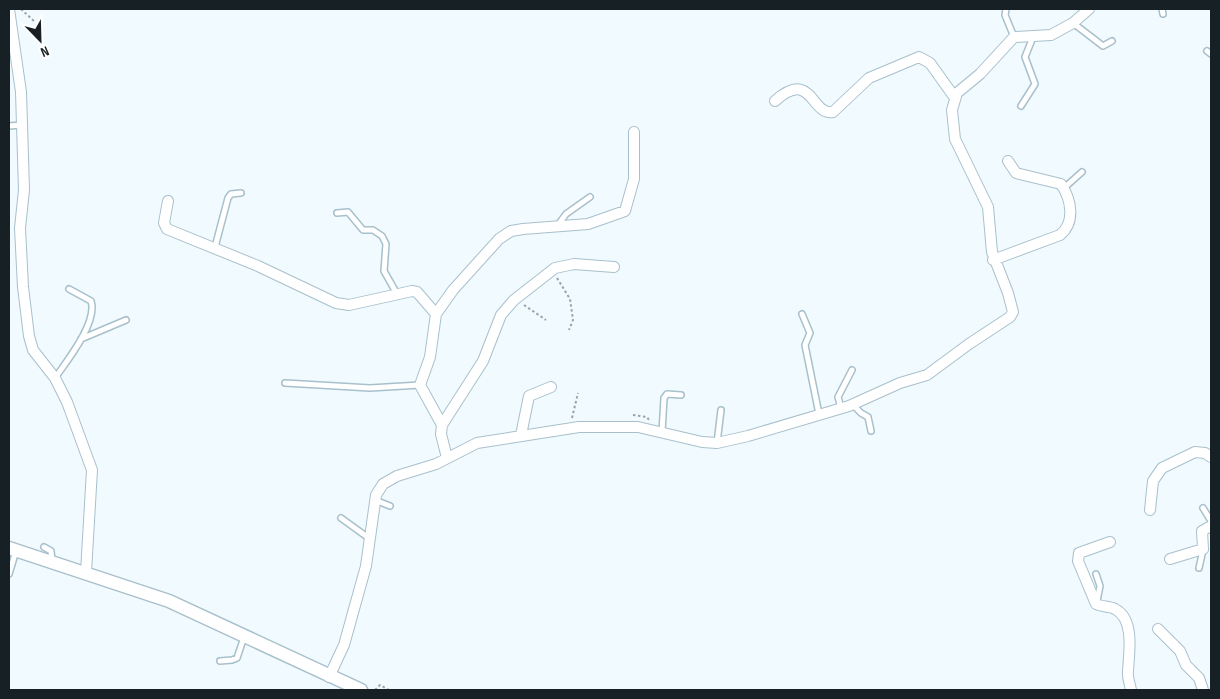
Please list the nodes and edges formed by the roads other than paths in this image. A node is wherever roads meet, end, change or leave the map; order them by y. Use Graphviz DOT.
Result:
graph roads {
  1 [pos="9,9"];
  2 [pos="1006,9"];
  3 [pos="1089,9"];
  4 [pos="1072,23"];
  5 [pos="1033,36"];
  6 [pos="1014,37"];
  7 [pos="1112,41"];
  8 [pos="12,49"];
  9 [pos="955,98"];
  10 [pos="775,100"];
  11 [pos="1021,106"];
  12 [pos="22,125"];
  13 [pos="9,126"];
  14 [pos="634,132"];
  15 [pos="1008,162"];
  16 [pos="1082,172"];
  17 [pos="1063,189"];
  18 [pos="241,193"];
  19 [pos="590,197"];
  20 [pos="168,201"];
  21 [pos="338,213"];
  22 [pos="556,227"];
  23 [pos="215,247"];
  24 [pos="993,260"];
  25 [pos="614,267"];
  26 [pos="69,289"];
  27 [pos="397,294"];
  28 [pos="436,314"];
  29 [pos="802,314"];
  30 [pos="126,320"];
  31 [pos="81,339"];
  32 [pos="852,370"];
  33 [pos="55,378"];
  34 [pos="285,383"];
  35 [pos="420,385"];
  36 [pos="551,388"];
  37 [pos="681,395"];
  38 [pos="853,404"];
  39 [pos="841,408"];
  40 [pos="721,410"];
  41 [pos="819,415"];
  42 [pos="442,425"];
  43 [pos="871,431"];
  44 [pos="662,432"];
  45 [pos="521,435"];
  46 [pos="717,443"];
  47 [pos="1211,457"];
  48 [pos="447,458"];
  49 [pos="375,500"];
  50 [pos="390,506"];
  51 [pos="1204,508"];
  52 [pos="1150,510"];
  53 [pos="340,518"];
  54 [pos="1211,520"];
  55 [pos="1211,526"];
  56 [pos="371,539"];
  57 [pos="1110,542"];
  58 [pos="44,547"];
  59 [pos="12,549"];
  60 [pos="1203,549"];
  61 [pos="1170,559"];
  62 [pos="52,561"];
  63 [pos="1199,568"];
  64 [pos="86,572"];
  65 [pos="9,574"];
  66 [pos="1096,574"];
  67 [pos="1096,604"];
  68 [pos="1158,629"];
  69 [pos="244,637"];
  70 [pos="220,661"];
  71 [pos="329,677"];
  72 [pos="361,690"];
  73 [pos="1131,690"];
  74 [pos="1203,690"];
  1 -- 8 [label="street"];
  2 -- 6 [label="lane"];
  3 -- 4 [label="street"];
  4 -- 5 [label="street"];
  4 -- 7 [label="lane"];
  5 -- 6 [label="street"];
  5 -- 11 [label="lane"];
  6 -- 9 [label="street"];
  8 -- 12 [label="street"];
  9 -- 10 [label="street"];
  9 -- 24 [label="street"];
  12 -- 13 [label="lane"];
  12 -- 33 [label="street"];
  14 -- 22 [label="street"];
  15 -- 17 [label="street"];
  16 -- 17 [label="lane"];
  17 -- 24 [label="street"];
  18 -- 23 [label="lane"];
  19 -- 22 [label="lane"];
  20 -- 23 [label="street"];
  21 -- 27 [label="lane"];
  22 -- 28 [label="street"];
  23 -- 27 [label="street"];
  24 -- 38 [label="street"];
  25 -- 42 [label="street"];
  26 -- 31 [label="lane"];
  27 -- 28 [label="street"];
  28 -- 35 [label="street"];
  29 -- 41 [label="lane"];
  30 -- 31 [label="lane"];
  31 -- 33 [label="lane"];
  32 -- 39 [label="lane"];
  33 -- 64 [label="street"];
  34 -- 35 [label="lane"];
  35 -- 42 [label="street"];
  36 -- 45 [label="street"];
  37 -- 44 [label="lane"];
  38 -- 39 [label="street"];
  38 -- 43 [label="lane"];
  39 -- 41 [label="street"];
  40 -- 46 [label="lane"];
  41 -- 46 [label="street"];
  42 -- 48 [label="street"];
  44 -- 45 [label="street"];
  44 -- 46 [label="street"];
  45 -- 48 [label="street"];
  47 -- 52 [label="street"];
  48 -- 49 [label="street"];
  49 -- 50 [label="lane"];
  49 -- 56 [label="street"];
  51 -- 54 [label="lane"];
  53 -- 56 [label="lane"];
  55 -- 60 [label="street"];
  56 -- 71 [label="street"];
  57 -- 67 [label="street"];
  58 -- 62 [label="lane"];
  59 -- 62 [label="street"];
  59 -- 65 [label="lane"];
  60 -- 61 [label="street"];
  60 -- 63 [label="lane"];
  62 -- 64 [label="street"];
  64 -- 69 [label="street"];
  66 -- 67 [label="lane"];
  67 -- 73 [label="street"];
  68 -- 74 [label="street"];
  69 -- 70 [label="lane"];
  69 -- 71 [label="street"];
  71 -- 72 [label="street"];
}
